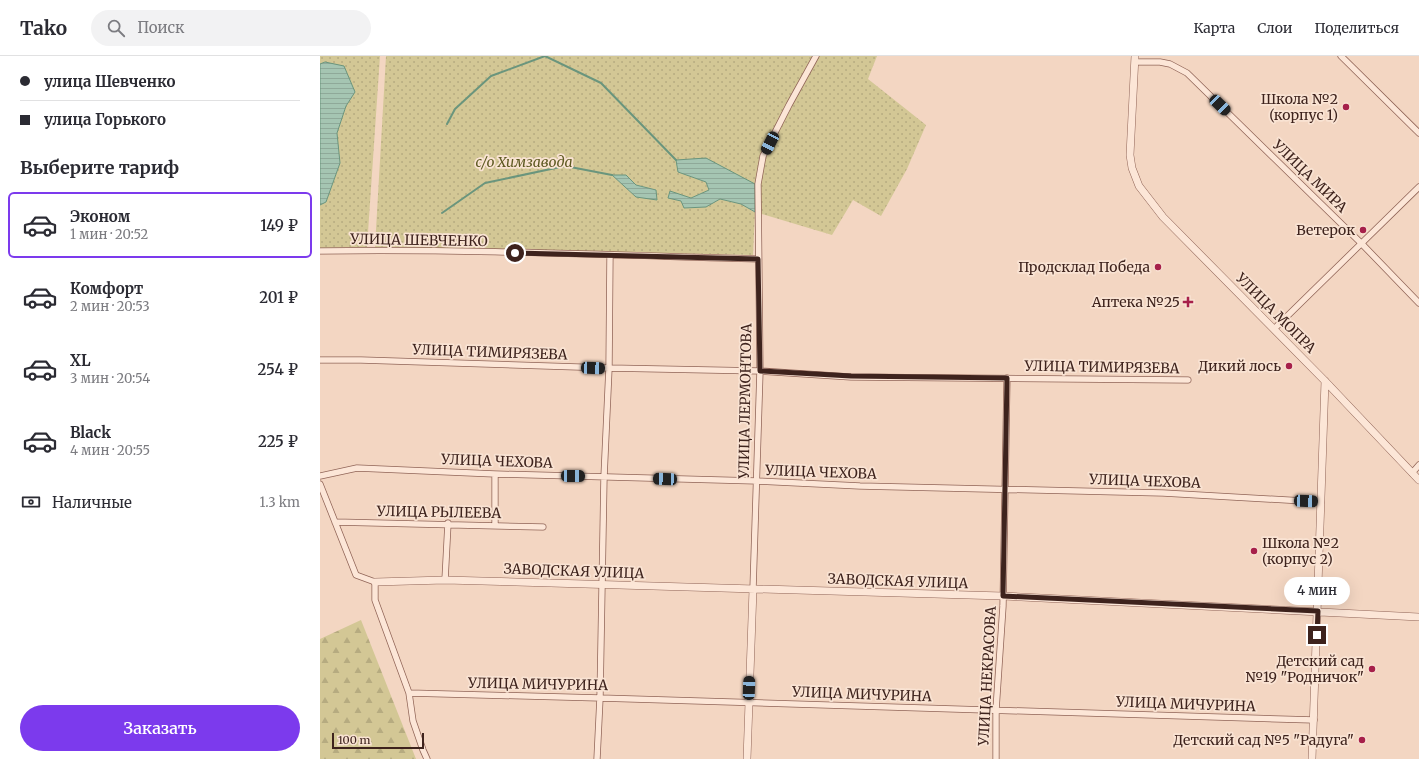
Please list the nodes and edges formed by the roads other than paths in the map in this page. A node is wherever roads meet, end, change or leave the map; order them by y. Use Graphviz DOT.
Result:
graph roads {
  1 [pos="816,56"];
  2 [pos="1341,56"];
  3 [pos="1135,59"];
  4 [pos="1419,133"];
  5 [pos="1419,187"];
  6 [pos="1361,242"];
  7 [pos="320,251"];
  8 [pos="610,255"];
  9 [pos="758,259"];
  10 [pos="1419,303"];
  11 [pos="1274,329"];
  12 [pos="320,360"];
  13 [pos="609,368"];
  14 [pos="760,371"];
  15 [pos="1007,378"];
  16 [pos="1188,380"];
  17 [pos="1325,381"];
  18 [pos="1419,465"];
  19 [pos="1412,473"];
  20 [pos="495,474"];
  21 [pos="320,476"];
  22 [pos="604,477"];
  23 [pos="1419,480"];
  24 [pos="757,482"];
  25 [pos="320,484"];
  26 [pos="1005,489"];
  27 [pos="1321,502"];
  28 [pos="335,522"];
  29 [pos="448,524"];
  30 [pos="495,526"];
  31 [pos="543,527"];
  32 [pos="445,580"];
  33 [pos="375,582"];
  34 [pos="602,585"];
  35 [pos="753,590"];
  36 [pos="1003,596"];
  37 [pos="1318,611"];
  38 [pos="1419,617"];
  39 [pos="409,693"];
  40 [pos="600,698"];
  41 [pos="749,702"];
  42 [pos="996,710"];
  43 [pos="1314,720"];
  44 [pos="427,759"];
  45 [pos="597,759"];
  46 [pos="747,759"];
  47 [pos="996,759"];
  48 [pos="1312,759"];
  1 -- 9 [label="street, УЛИЦА ЛЕРМОНТОВА"];
  2 -- 4 [label="street"];
  3 -- 6 [label="street, УЛИЦА МИРА"];
  3 -- 11 [label="street, УЛИЦА МОПРА"];
  5 -- 6 [label="street"];
  6 -- 10 [label="street, УЛИЦА МИРА"];
  6 -- 11 [label="street"];
  7 -- 8 [label="street, УЛИЦА ШЕВЧЕНКО"];
  8 -- 9 [label="street, УЛИЦА ШЕВЧЕНКО"];
  8 -- 13 [label="street"];
  9 -- 14 [label="street, УЛИЦА ЛЕРМОНТОВА"];
  11 -- 17 [label="street, УЛИЦА МОПРА"];
  12 -- 13 [label="street, УЛИЦА ТИМИРЯЗЕВА"];
  13 -- 14 [label="street, УЛИЦА ТИМИРЯЗЕВА"];
  13 -- 22 [label="street"];
  14 -- 15 [label="street, УЛИЦА ТИМИРЯЗЕВА"];
  14 -- 24 [label="street, УЛИЦА ЛЕРМОНТОВА"];
  15 -- 16 [label="street, УЛИЦА ТИМИРЯЗЕВА"];
  15 -- 26 [label="street, УЛИЦА НЕКРАСОВА"];
  17 -- 19 [label="street, УЛИЦА МОПРА"];
  17 -- 27 [label="street"];
  18 -- 19 [label="street"];
  19 -- 23 [label="street, УЛИЦА МОПРА"];
  20 -- 21 [label="street, УЛИЦА ЧЕХОВА"];
  20 -- 22 [label="street, УЛИЦА ЧЕХОВА"];
  20 -- 30 [label="street"];
  22 -- 24 [label="street, УЛИЦА ЧЕХОВА"];
  22 -- 34 [label="street"];
  24 -- 26 [label="street, УЛИЦА ЧЕХОВА"];
  24 -- 35 [label="street, УЛИЦА ЛЕРМОНТОВА"];
  25 -- 28 [label="street"];
  26 -- 27 [label="street, УЛИЦА ЧЕХОВА"];
  26 -- 36 [label="street, УЛИЦА НЕКРАСОВА"];
  27 -- 37 [label="street"];
  28 -- 29 [label="street, УЛИЦА РЫЛЕЕВА"];
  28 -- 33 [label="street"];
  29 -- 30 [label="street, УЛИЦА РЫЛЕЕВА"];
  29 -- 32 [label="street"];
  30 -- 31 [label="street, УЛИЦА РЫЛЕЕВА"];
  32 -- 33 [label="street, ЗАВОДСКАЯ УЛИЦА"];
  32 -- 34 [label="street, ЗАВОДСКАЯ УЛИЦА"];
  33 -- 39 [label="street"];
  34 -- 35 [label="street, ЗАВОДСКАЯ УЛИЦА"];
  34 -- 40 [label="street"];
  35 -- 36 [label="street, ЗАВОДСКАЯ УЛИЦА"];
  35 -- 41 [label="street, УЛИЦА ЛЕРМОНТОВА"];
  36 -- 37 [label="street, ЗАВОДСКАЯ УЛИЦА"];
  36 -- 42 [label="street, УЛИЦА НЕКРАСОВА"];
  37 -- 38 [label="street, ЗАВОДСКАЯ УЛИЦА"];
  37 -- 43 [label="street"];
  39 -- 40 [label="street, УЛИЦА МИЧУРИНА"];
  39 -- 44 [label="street"];
  40 -- 41 [label="street, УЛИЦА МИЧУРИНА"];
  40 -- 45 [label="street"];
  41 -- 42 [label="street, УЛИЦА МИЧУРИНА"];
  41 -- 46 [label="street, УЛИЦА ЛЕРМОНТОВА"];
  42 -- 43 [label="street, УЛИЦА МИЧУРИНА"];
  42 -- 47 [label="street, УЛИЦА НЕКРАСОВА"];
  43 -- 48 [label="street"];
}
